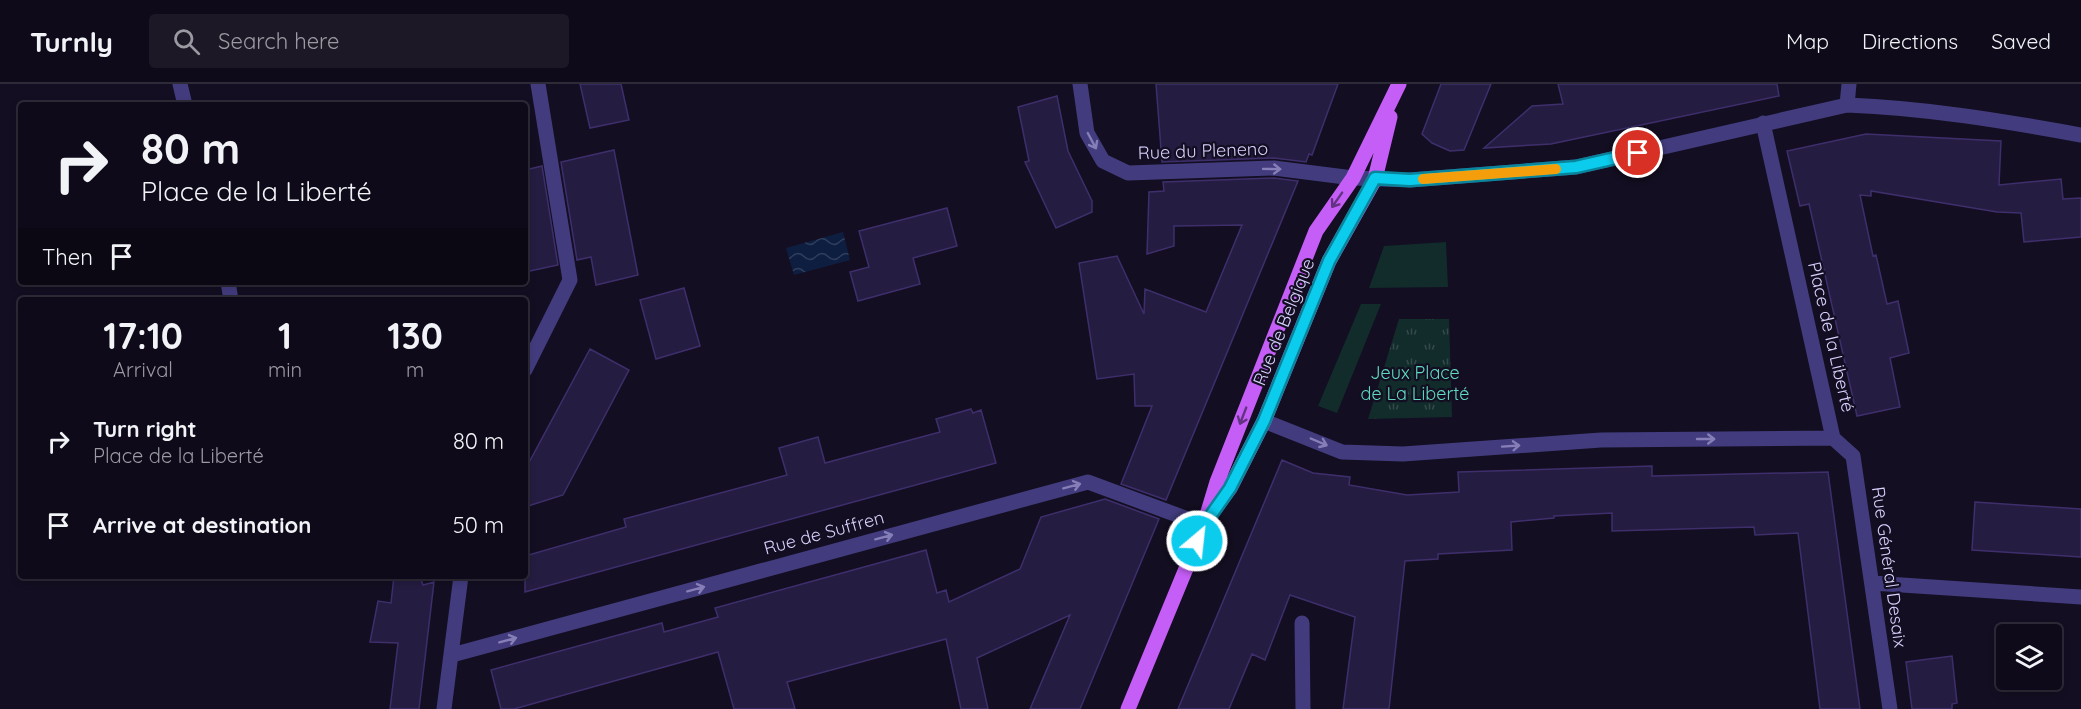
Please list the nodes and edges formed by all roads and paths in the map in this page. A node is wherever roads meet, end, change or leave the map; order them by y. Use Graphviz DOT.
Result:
graph roads {
  1 [pos="180,84"];
  2 [pos="538,84"];
  3 [pos="1080,84"];
  4 [pos="1849,84"];
  5 [pos="1397,89"];
  6 [pos="184,102"];
  7 [pos="1847,105"];
  8 [pos="1763,123"];
  9 [pos="2081,135"];
  10 [pos="1353,178"];
  11 [pos="1375,178"];
  12 [pos="528,364"];
  13 [pos="1264,421"];
  14 [pos="1833,438"];
  15 [pos="1204,525"];
  16 [pos="460,579"];
  17 [pos="1872,583"];
  18 [pos="2081,597"];
  19 [pos="1302,623"];
  20 [pos="452,655"];
  21 [pos="444,709"];
  22 [pos="1128,709"];
  23 [pos="1303,709"];
  24 [pos="1890,709"];
  1 -- 6 [label="street"];
  2 -- 12 [label="street"];
  3 -- 10 [label="street, Rue du Pleneno, one-way"];
  4 -- 7 [label="street"];
  5 -- 10 [label="main road, Rue de Belgique"];
  5 -- 11 [label="main road, Rue de Belgique"];
  7 -- 8 [label="street"];
  7 -- 9 [label="street"];
  8 -- 11 [label="street"];
  8 -- 14 [label="street, Place de la Liberté"];
  10 -- 11 [label="street"];
  10 -- 15 [label="main road, Rue de Belgique, one-way"];
  11 -- 13 [label="main road, Rue de Belgique"];
  13 -- 14 [label="street, Place de la Liberté, one-way"];
  13 -- 15 [label="main road, Rue de Belgique"];
  14 -- 17 [label="street, Rue Général Desaix"];
  20 -- 15 [label="street, Rue de Suffren, one-way"];
  15 -- 22 [label="main road, Rue de Belgique"];
  16 -- 20 [label="street"];
  17 -- 18 [label="street"];
  17 -- 24 [label="street, Rue Général Desaix"];
  19 -- 23 [label="street"];
  20 -- 21 [label="street"];
}
